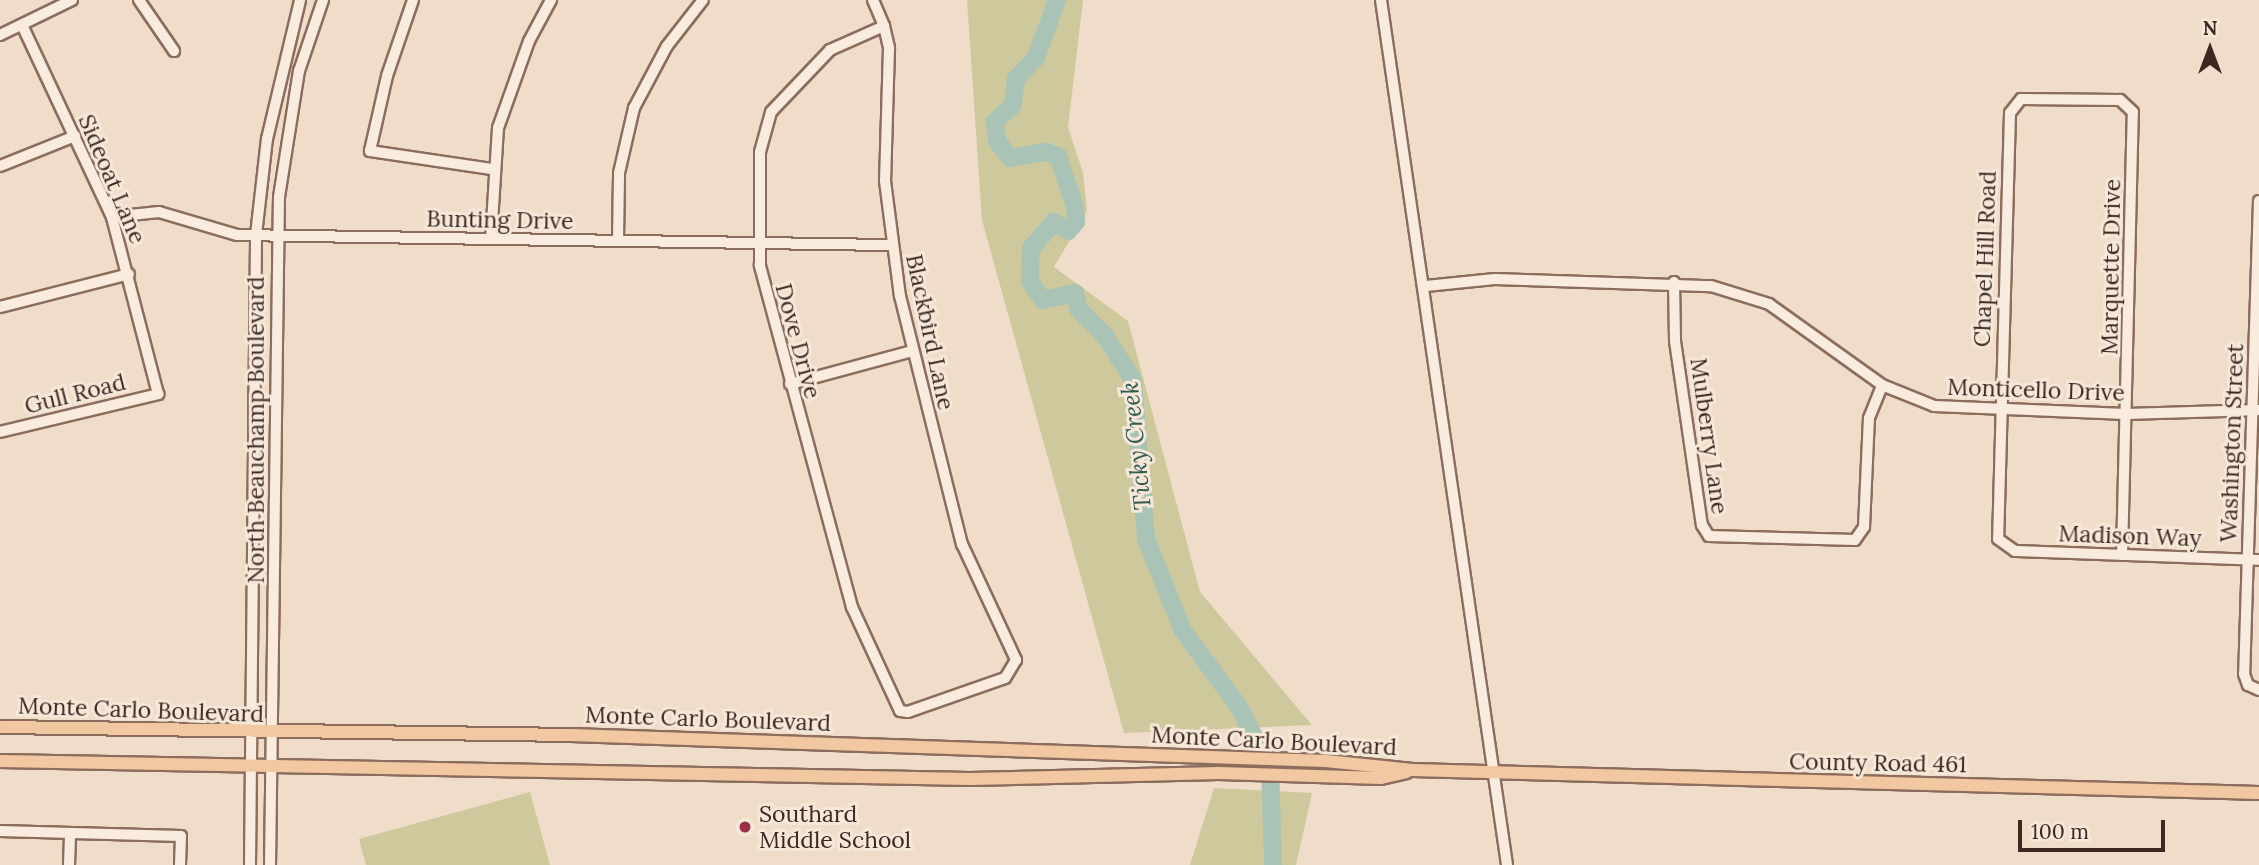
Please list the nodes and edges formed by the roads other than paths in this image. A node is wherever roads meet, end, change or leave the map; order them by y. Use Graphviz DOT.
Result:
graph roads {
  1 [pos="72,0"];
  2 [pos="139,0"];
  3 [pos="300,0"];
  4 [pos="323,0"];
  5 [pos="413,0"];
  6 [pos="551,0"];
  7 [pos="703,0"];
  8 [pos="873,0"];
  9 [pos="1381,0"];
  10 [pos="884,26"];
  11 [pos="23,27"];
  12 [pos="0,35"];
  13 [pos="174,51"];
  14 [pos="2130,106"];
  15 [pos="75,136"];
  16 [pos="0,166"];
  17 [pos="492,169"];
  18 [pos="2259,201"];
  19 [pos="112,217"];
  20 [pos="2259,232"];
  21 [pos="256,235"];
  22 [pos="276,235"];
  23 [pos="491,239"];
  24 [pos="618,240"];
  25 [pos="760,242"];
  26 [pos="891,245"];
  27 [pos="130,274"];
  28 [pos="1674,282"];
  29 [pos="1426,286"];
  30 [pos="0,307"];
  31 [pos="912,351"];
  32 [pos="790,384"];
  33 [pos="1882,385"];
  34 [pos="158,394"];
  35 [pos="2256,410"];
  36 [pos="1999,411"];
  37 [pos="2126,414"];
  38 [pos="0,432"];
  39 [pos="2001,545"];
  40 [pos="2122,555"];
  41 [pos="2248,559"];
  42 [pos="2259,560"];
  43 [pos="2259,690"];
  44 [pos="900,711"];
  45 [pos="0,727"];
  46 [pos="251,734"];
  47 [pos="273,735"];
  48 [pos="0,761"];
  49 [pos="251,765"];
  50 [pos="272,766"];
  51 [pos="1413,770"];
  52 [pos="1496,772"];
  53 [pos="2259,793"];
  54 [pos="0,831"];
  55 [pos="70,834"];
  56 [pos="69,865"];
  57 [pos="180,865"];
  58 [pos="250,865"];
  59 [pos="270,865"];
  60 [pos="1507,865"];
  1 -- 11 [label="street"];
  2 -- 13 [label="street"];
  3 -- 21 [label="street, North Beauchamp Boulevard"];
  4 -- 22 [label="street, North Beauchamp Boulevard"];
  5 -- 17 [label="street"];
  6 -- 17 [label="street"];
  7 -- 24 [label="street"];
  8 -- 10 [label="street, Blackbird Lane"];
  9 -- 29 [label="street"];
  10 -- 25 [label="street, Dove Drive"];
  10 -- 26 [label="street, Blackbird Lane"];
  11 -- 12 [label="street"];
  11 -- 15 [label="street, Sideoat Lane"];
  14 -- 36 [label="street, Chapel Hill Road"];
  14 -- 37 [label="street, Marquette Drive"];
  15 -- 16 [label="street"];
  15 -- 19 [label="street, Sideoat Lane"];
  17 -- 23 [label="street"];
  18 -- 20 [label="street, Washington Street"];
  19 -- 21 [label="street, Bunting Drive"];
  19 -- 27 [label="street, Sideoat Lane"];
  20 -- 35 [label="street, Washington Street"];
  21 -- 22 [label="street, Bunting Drive"];
  21 -- 46 [label="street, North Beauchamp Boulevard"];
  22 -- 23 [label="street, Bunting Drive"];
  22 -- 47 [label="street, North Beauchamp Boulevard"];
  23 -- 24 [label="street, Bunting Drive"];
  24 -- 25 [label="street, Bunting Drive"];
  25 -- 26 [label="street, Bunting Drive"];
  25 -- 32 [label="street, Dove Drive"];
  26 -- 31 [label="street, Blackbird Lane"];
  27 -- 30 [label="street"];
  27 -- 34 [label="street, Sideoat Lane"];
  28 -- 29 [label="street, Monticello Drive"];
  28 -- 33 [label="street, Monticello Drive"];
  28 -- 33 [label="street, Mulberry Lane"];
  29 -- 52 [label="street"];
  31 -- 32 [label="street"];
  31 -- 44 [label="street, Blackbird Lane"];
  32 -- 44 [label="street, Dove Drive"];
  33 -- 36 [label="street, Monticello Drive"];
  34 -- 38 [label="street, Gull Road"];
  35 -- 37 [label="street, Monticello Drive"];
  35 -- 41 [label="street, Washington Street"];
  36 -- 37 [label="street, Monticello Drive"];
  36 -- 39 [label="street, Chapel Hill Road"];
  37 -- 40 [label="street, Marquette Drive"];
  39 -- 40 [label="street, Madison Way"];
  40 -- 41 [label="street, Madison Way"];
  41 -- 42 [label="street, Madison Way"];
  41 -- 43 [label="street, Washington Street"];
  45 -- 46 [label="main road, Monte Carlo Boulevard"];
  46 -- 47 [label="main road, Monte Carlo Boulevard"];
  46 -- 49 [label="street, North Beauchamp Boulevard"];
  47 -- 50 [label="street, North Beauchamp Boulevard"];
  47 -- 51 [label="main road, Monte Carlo Boulevard"];
  48 -- 49 [label="main road, Monte Carlo Boulevard"];
  49 -- 50 [label="main road, Monte Carlo Boulevard"];
  49 -- 58 [label="street, North Beauchamp Boulevard"];
  50 -- 51 [label="main road, Monte Carlo Boulevard"];
  50 -- 59 [label="street, North Beauchamp Boulevard"];
  51 -- 52 [label="main road, Monte Carlo Boulevard"];
  52 -- 53 [label="main road, County Road 461"];
  52 -- 60 [label="street"];
  54 -- 55 [label="street"];
  55 -- 56 [label="street"];
  55 -- 57 [label="street"];
}
